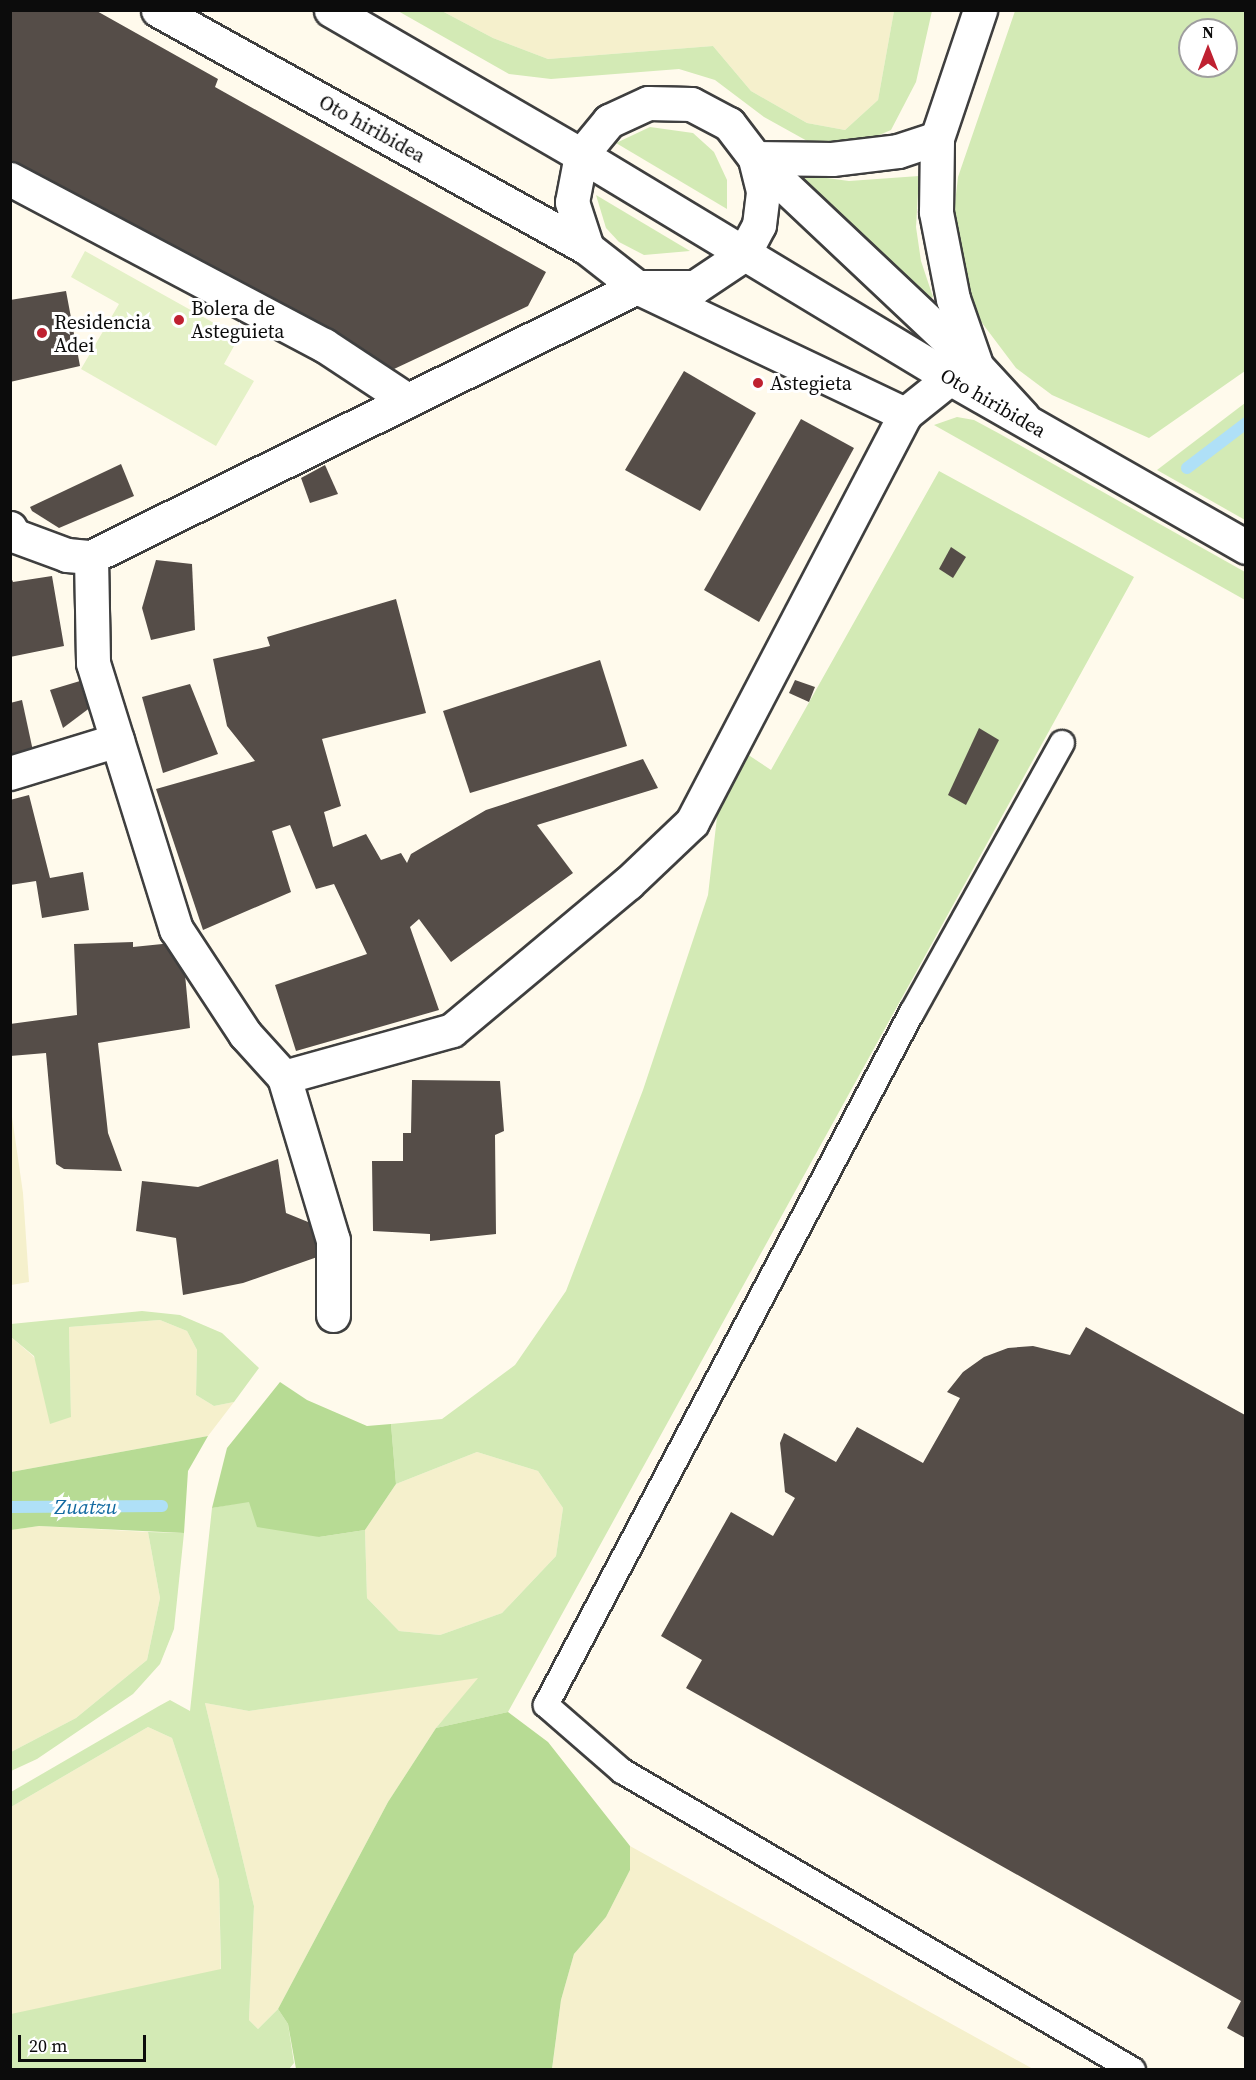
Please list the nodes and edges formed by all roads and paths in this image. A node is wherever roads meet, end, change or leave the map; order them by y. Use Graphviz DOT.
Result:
graph roads {
  1 [pos="158,10"];
  2 [pos="331,10"];
  3 [pos="981,10"];
  4 [pos="937,138"];
  5 [pos="582,155"];
  6 [pos="755,158"];
  7 [pos="10,179"];
  8 [pos="587,248"];
  9 [pos="743,255"];
  10 [pos="637,286"];
  11 [pos="963,372"];
  12 [pos="407,400"];
  13 [pos="905,414"];
  14 [pos="10,528"];
  15 [pos="1245,547"];
  16 [pos="91,556"];
  17 [pos="117,740"];
  18 [pos="1062,743"];
  19 [pos="10,773"];
  20 [pos="284,1077"];
  21 [pos="333,1315"];
  22 [pos="1133,2070"];
  1 -- 8 [label="street, Oto hiribidea"];
  2 -- 5 [label="street, Oto hiribidea"];
  3 -- 4 [label="street"];
  4 -- 6 [label="street"];
  4 -- 11 [label="street"];
  5 -- 6 [label="street"];
  5 -- 8 [label="street"];
  5 -- 9 [label="street, Oto hiribidea"];
  6 -- 9 [label="street"];
  6 -- 11 [label="street"];
  7 -- 12 [label="street"];
  8 -- 10 [label="street, Oto hiribidea"];
  9 -- 10 [label="street"];
  9 -- 11 [label="street, Oto hiribidea"];
  10 -- 12 [label="street"];
  10 -- 13 [label="street, Oto hiribidea"];
  11 -- 13 [label="street"];
  11 -- 15 [label="street, Oto hiribidea"];
  12 -- 16 [label="street"];
  13 -- 20 [label="street"];
  14 -- 16 [label="street"];
  16 -- 17 [label="street"];
  17 -- 19 [label="street"];
  17 -- 20 [label="street"];
  18 -- 22 [label="lane"];
  20 -- 21 [label="street"];
}
